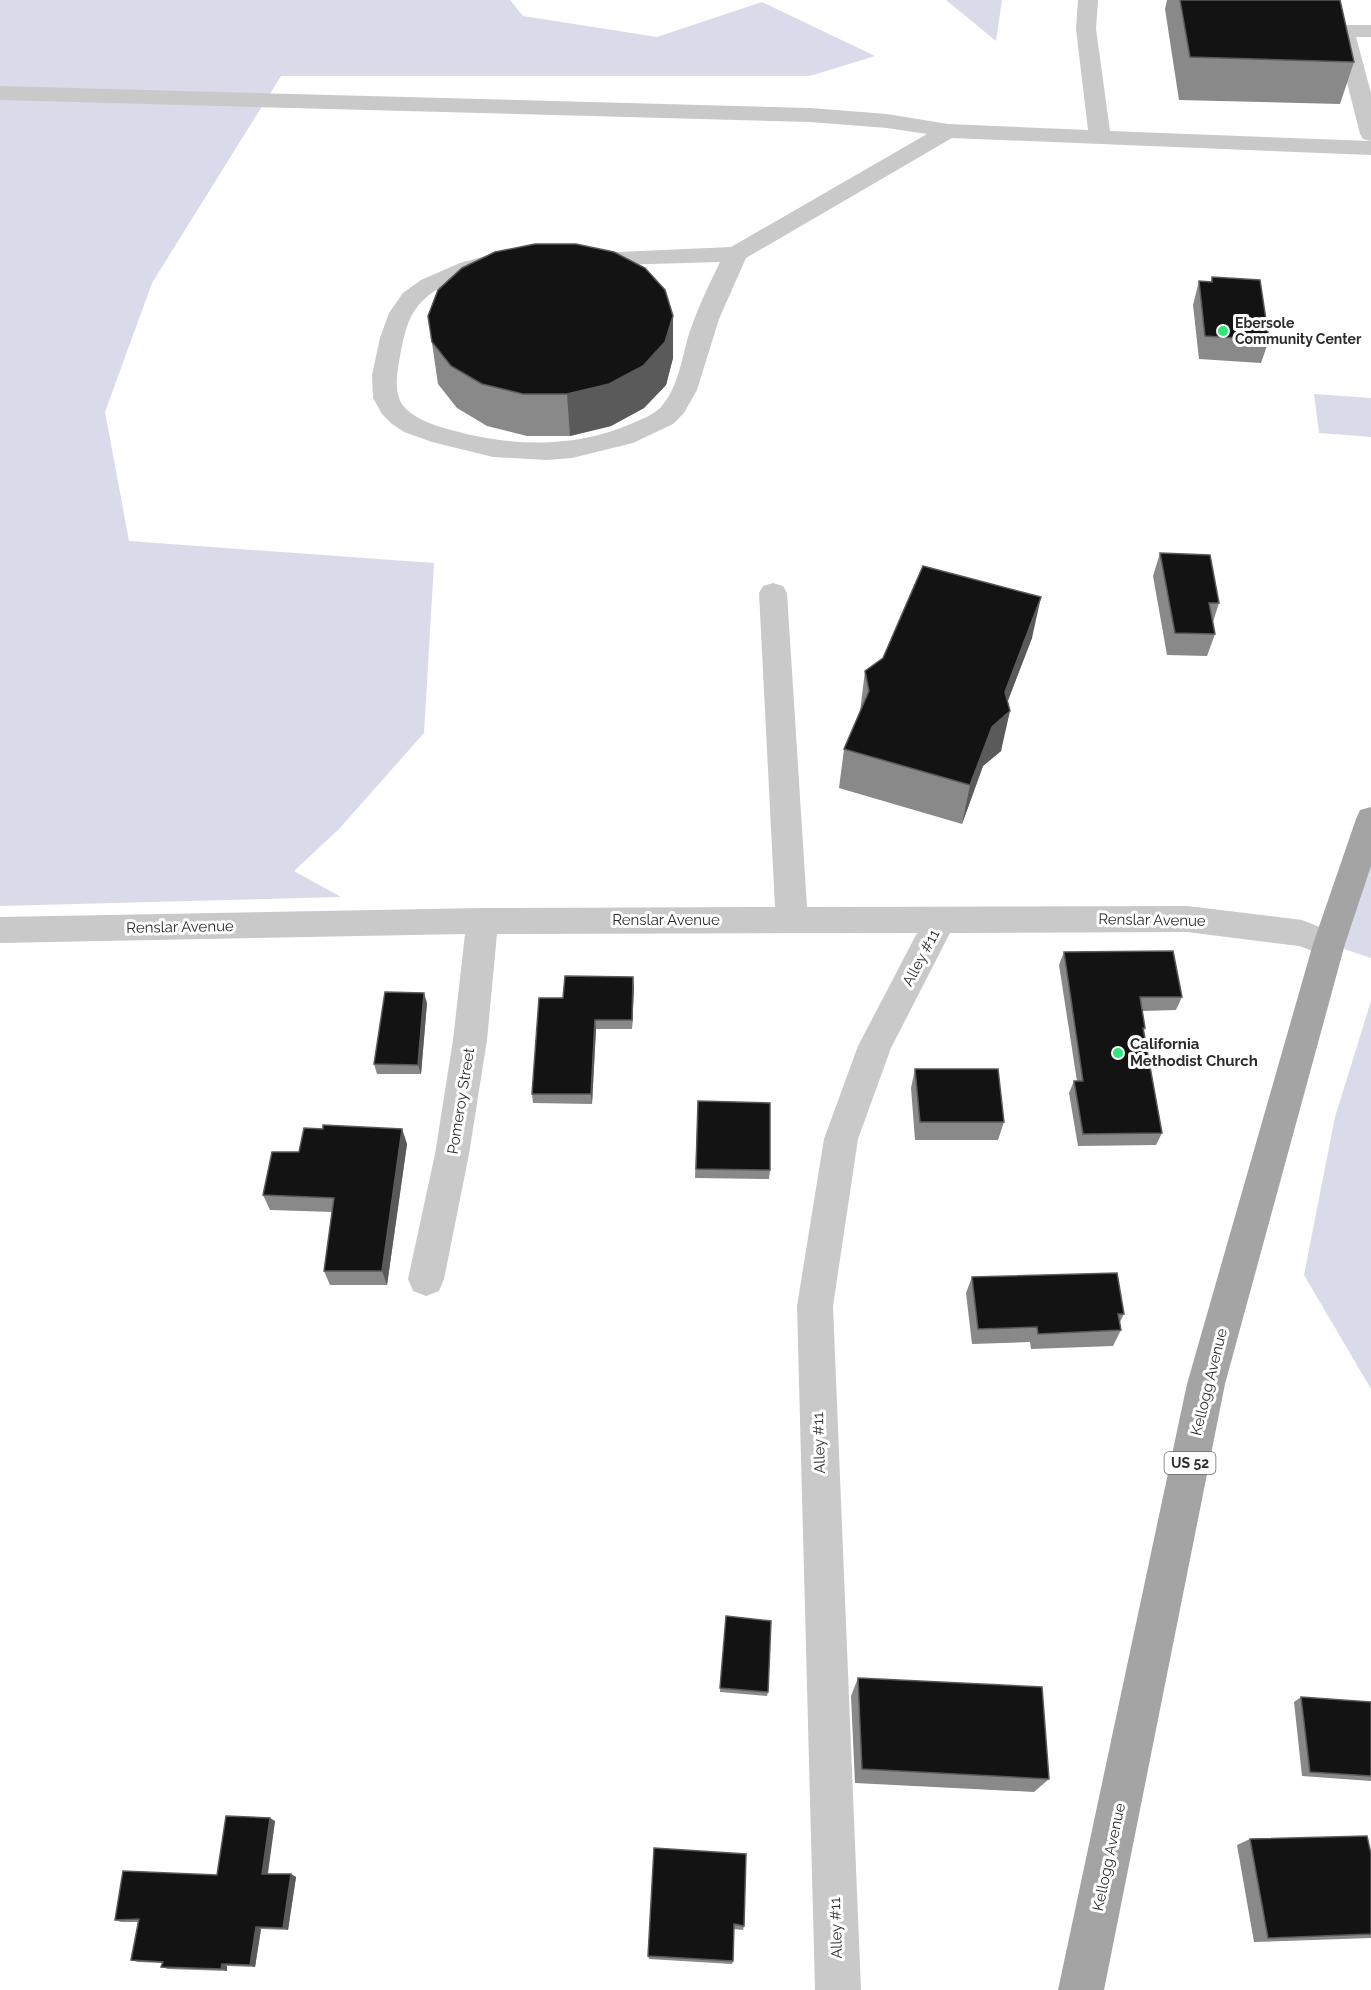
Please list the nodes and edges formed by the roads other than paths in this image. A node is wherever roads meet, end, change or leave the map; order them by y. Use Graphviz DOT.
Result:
graph roads {
  1 [pos="1088,0"];
  2 [pos="1371,31"];
  3 [pos="0,93"];
  4 [pos="948,131"];
  5 [pos="1371,134"];
  6 [pos="1100,136"];
  7 [pos="1371,148"];
  8 [pos="736,254"];
  9 [pos="559,259"];
  10 [pos="524,260"];
  11 [pos="773,593"];
  12 [pos="1371,819"];
  13 [pos="941,919"];
  14 [pos="792,920"];
  15 [pos="482,921"];
  16 [pos="0,930"];
  17 [pos="1329,944"];
  18 [pos="426,1279"];
  19 [pos="838,1990"];
  20 [pos="1081,1990"];
  1 -- 6 [label="street"];
  2 -- 5 [label="street"];
  3 -- 4 [label="street"];
  4 -- 6 [label="street"];
  4 -- 8 [label="street"];
  6 -- 7 [label="street"];
  8 -- 9 [label="street"];
  8 -- 10 [label="street"];
  11 -- 14 [label="street"];
  12 -- 17 [label="main road, Kellogg Avenue / US 52"];
  13 -- 14 [label="street, Renslar Avenue"];
  13 -- 17 [label="street, Renslar Avenue"];
  13 -- 19 [label="street, Alley #11"];
  14 -- 15 [label="street, Renslar Avenue"];
  15 -- 16 [label="street, Renslar Avenue"];
  15 -- 18 [label="street, Pomeroy Street"];
  17 -- 20 [label="main road, Kellogg Avenue / US 52"];
}
